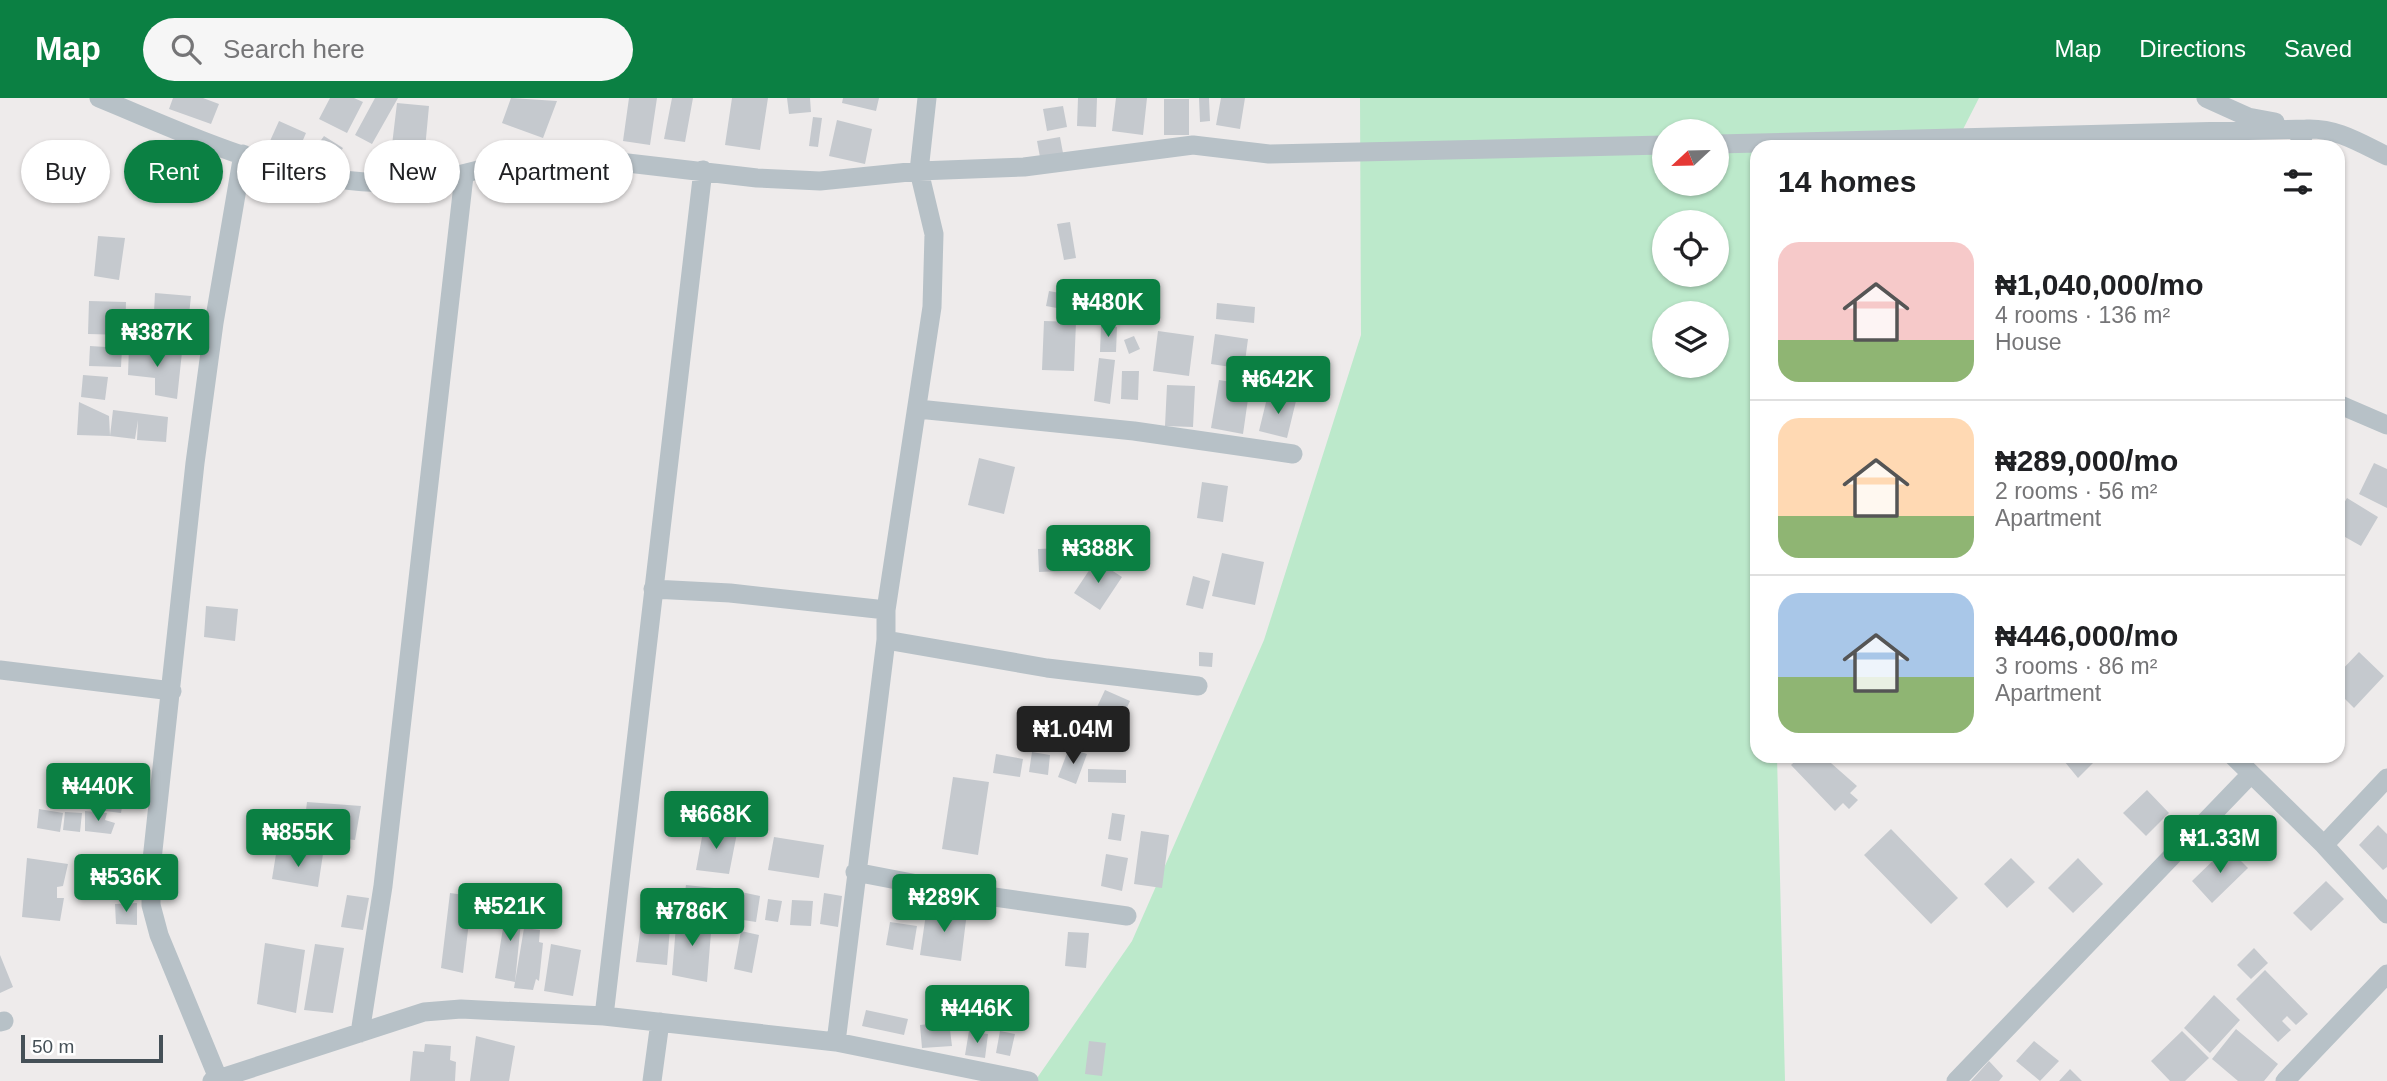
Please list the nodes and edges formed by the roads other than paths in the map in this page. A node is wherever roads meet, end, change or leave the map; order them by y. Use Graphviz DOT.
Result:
graph roads {
  1 [pos="99,98"];
  2 [pos="927,98"];
  3 [pos="2206,98"];
  4 [pos="2307,130"];
  5 [pos="1886,140"];
  6 [pos="2301,140"];
  7 [pos="1750,143"];
  8 [pos="1729,144"];
  9 [pos="1652,145"];
  10 [pos="237,152"];
  11 [pos="2387,156"];
  12 [pos="702,170"];
  13 [pos="919,171"];
  14 [pos="464,176"];
  15 [pos="350,180"];
  16 [pos="237,193"];
  17 [pos="2345,407"];
  18 [pos="918,409"];
  19 [pos="2387,425"];
  20 [pos="1293,454"];
  21 [pos="653,589"];
  22 [pos="886,610"];
  23 [pos="886,640"];
  24 [pos="0,670"];
  25 [pos="1198,686"];
  26 [pos="172,691"];
  27 [pos="2240,763"];
  28 [pos="2251,774"];
  29 [pos="2387,778"];
  30 [pos="2324,845"];
  31 [pos="855,872"];
  32 [pos="2387,914"];
  33 [pos="1126,915"];
  34 [pos="2387,974"];
  35 [pos="604,1016"];
  36 [pos="660,1022"];
  37 [pos="360,1032"];
  38 [pos="836,1042"];
  39 [pos="215,1079"];
  40 [pos="652,1081"];
  41 [pos="1028,1081"];
  42 [pos="1956,1081"];
  43 [pos="2285,1081"];
  1 -- 10 [label="street"];
  2 -- 13 [label="street"];
  3 -- 4 [label="street"];
  4 -- 5 [label="street"];
  4 -- 6 [label="street"];
  4 -- 11 [label="street"];
  7 -- 8 [label="street"];
  9 -- 13 [label="street"];
  12 -- 13 [label="street"];
  12 -- 14 [label="street"];
  12 -- 21 [label="street"];
  13 -- 18 [label="street"];
  14 -- 15 [label="street"];
  14 -- 37 [label="street"];
  16 -- 26 [label="street"];
  17 -- 19 [label="street"];
  18 -- 20 [label="street"];
  18 -- 22 [label="street"];
  21 -- 22 [label="street"];
  21 -- 35 [label="street"];
  22 -- 23 [label="street"];
  23 -- 25 [label="street"];
  23 -- 31 [label="street"];
  24 -- 26 [label="street"];
  26 -- 39 [label="street"];
  27 -- 28 [label="street"];
  28 -- 30 [label="street"];
  28 -- 42 [label="street"];
  29 -- 30 [label="street"];
  30 -- 32 [label="street"];
  31 -- 33 [label="street"];
  31 -- 38 [label="street"];
  34 -- 43 [label="street"];
  35 -- 36 [label="street"];
  35 -- 37 [label="street"];
  36 -- 38 [label="street"];
  36 -- 40 [label="street"];
  37 -- 39 [label="street"];
  38 -- 41 [label="street"];
}
